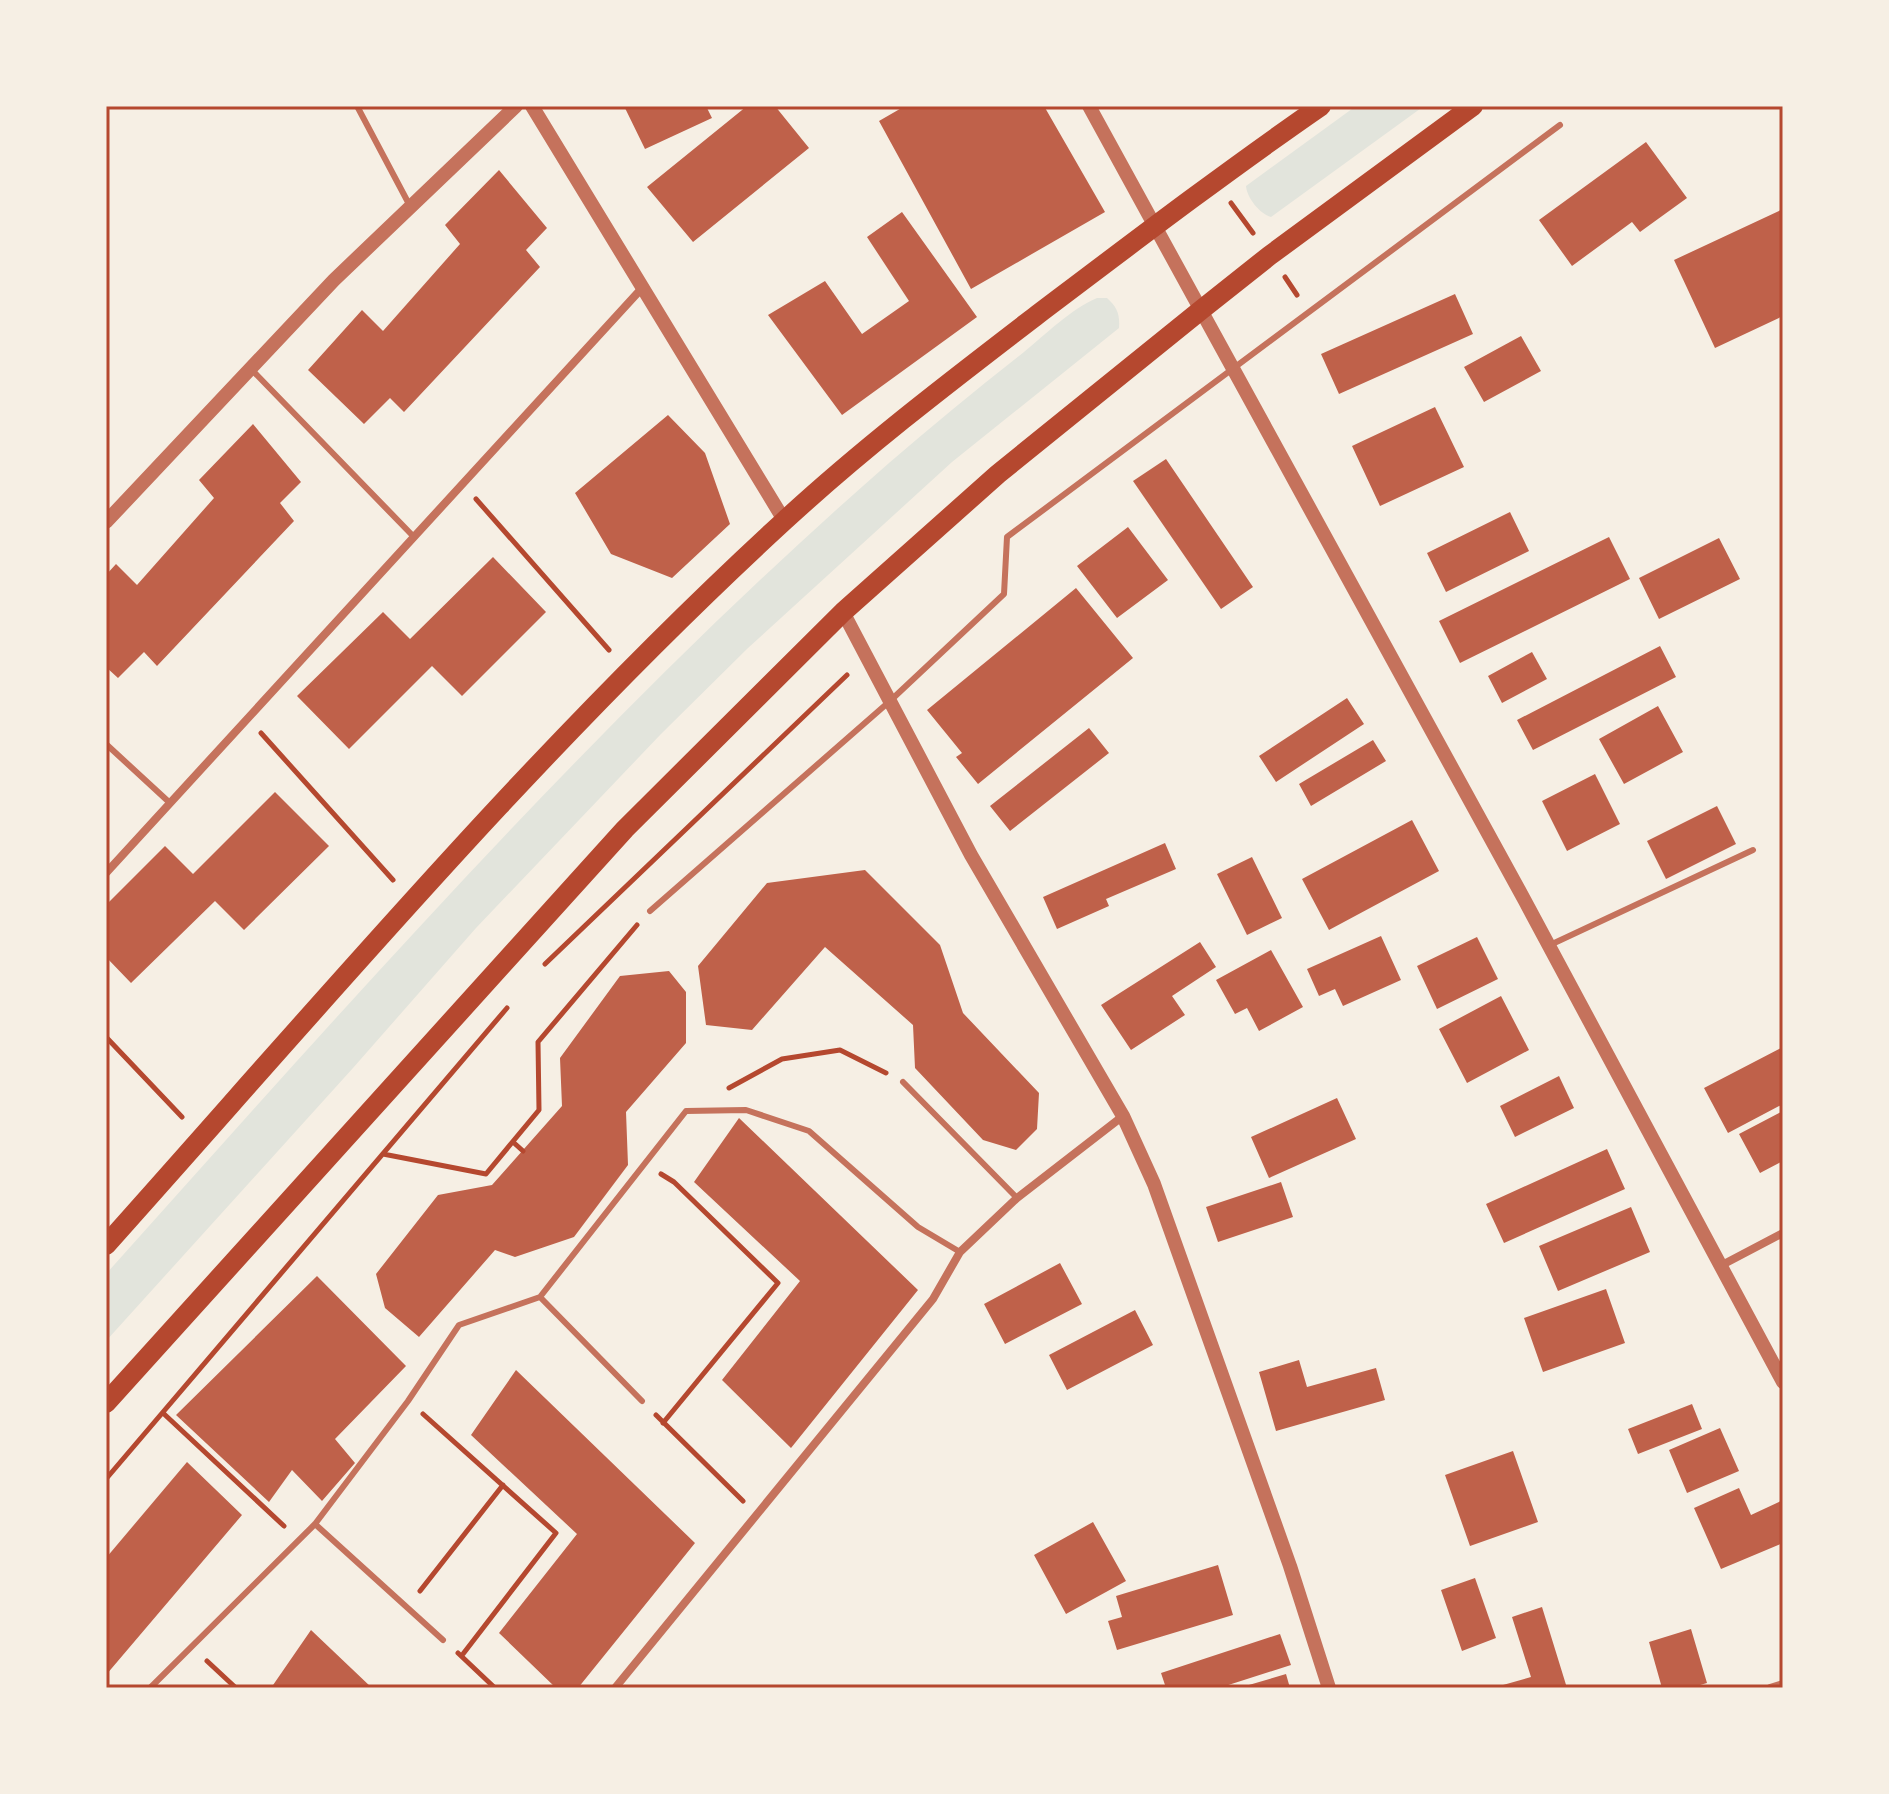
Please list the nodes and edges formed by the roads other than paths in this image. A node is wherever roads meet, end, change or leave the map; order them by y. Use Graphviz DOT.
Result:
graph roads {
  1 [pos="357,106"];
  2 [pos="516,106"];
  3 [pos="532,106"];
  4 [pos="1089,106"];
  5 [pos="1321,106"];
  6 [pos="1473,106"];
  7 [pos="1560,125"];
  8 [pos="410,206"];
  9 [pos="1155,225"];
  10 [pos="643,287"];
  11 [pos="1201,310"];
  12 [pos="251,369"];
  13 [pos="1232,370"];
  14 [pos="784,520"];
  15 [pos="106,522"];
  16 [pos="414,537"];
  17 [pos="843,612"];
  18 [pos="890,701"];
  19 [pos="106,744"];
  20 [pos="170,803"];
  21 [pos="1753,850"];
  22 [pos="106,873"];
  23 [pos="650,911"];
  24 [pos="1549,946"];
  25 [pos="903,1082"];
  26 [pos="1123,1116"];
  27 [pos="1017,1198"];
  28 [pos="1783,1233"];
  29 [pos="106,1245"];
  30 [pos="960,1252"];
  31 [pos="1722,1265"];
  32 [pos="540,1297"];
  33 [pos="1783,1382"];
  34 [pos="642,1401"];
  35 [pos="106,1403"];
  36 [pos="315,1524"];
  37 [pos="443,1640"];
  38 [pos="1783,1684"];
  39 [pos="150,1688"];
  40 [pos="615,1688"];
  41 [pos="1329,1688"];
  42 [pos="1770,1688"];
  1 -- 8 [label="lane"];
  2 -- 8 [label="street"];
  3 -- 10 [label="street"];
  4 -- 9 [label="street"];
  5 -- 9 [label="main road"];
  6 -- 11 [label="main road"];
  7 -- 13 [label="lane"];
  8 -- 12 [label="street"];
  9 -- 11 [label="street"];
  9 -- 14 [label="main road"];
  10 -- 14 [label="street"];
  10 -- 16 [label="street"];
  11 -- 13 [label="street"];
  11 -- 17 [label="main road"];
  12 -- 15 [label="street"];
  12 -- 16 [label="lane"];
  13 -- 18 [label="lane"];
  13 -- 24 [label="street"];
  14 -- 29 [label="main road"];
  16 -- 20 [label="street"];
  17 -- 18 [label="street"];
  17 -- 35 [label="main road"];
  18 -- 23 [label="lane"];
  18 -- 26 [label="street"];
  19 -- 20 [label="lane"];
  20 -- 22 [label="street"];
  21 -- 24 [label="lane"];
  24 -- 31 [label="street"];
  25 -- 27 [label="lane"];
  26 -- 27 [label="street"];
  26 -- 41 [label="street"];
  27 -- 30 [label="street"];
  28 -- 31 [label="street"];
  30 -- 32 [label="lane"];
  30 -- 40 [label="street"];
  31 -- 33 [label="street"];
  32 -- 34 [label="lane"];
  32 -- 36 [label="lane"];
  36 -- 37 [label="lane"];
  36 -- 39 [label="lane"];
  38 -- 42 [label="street"];
}
